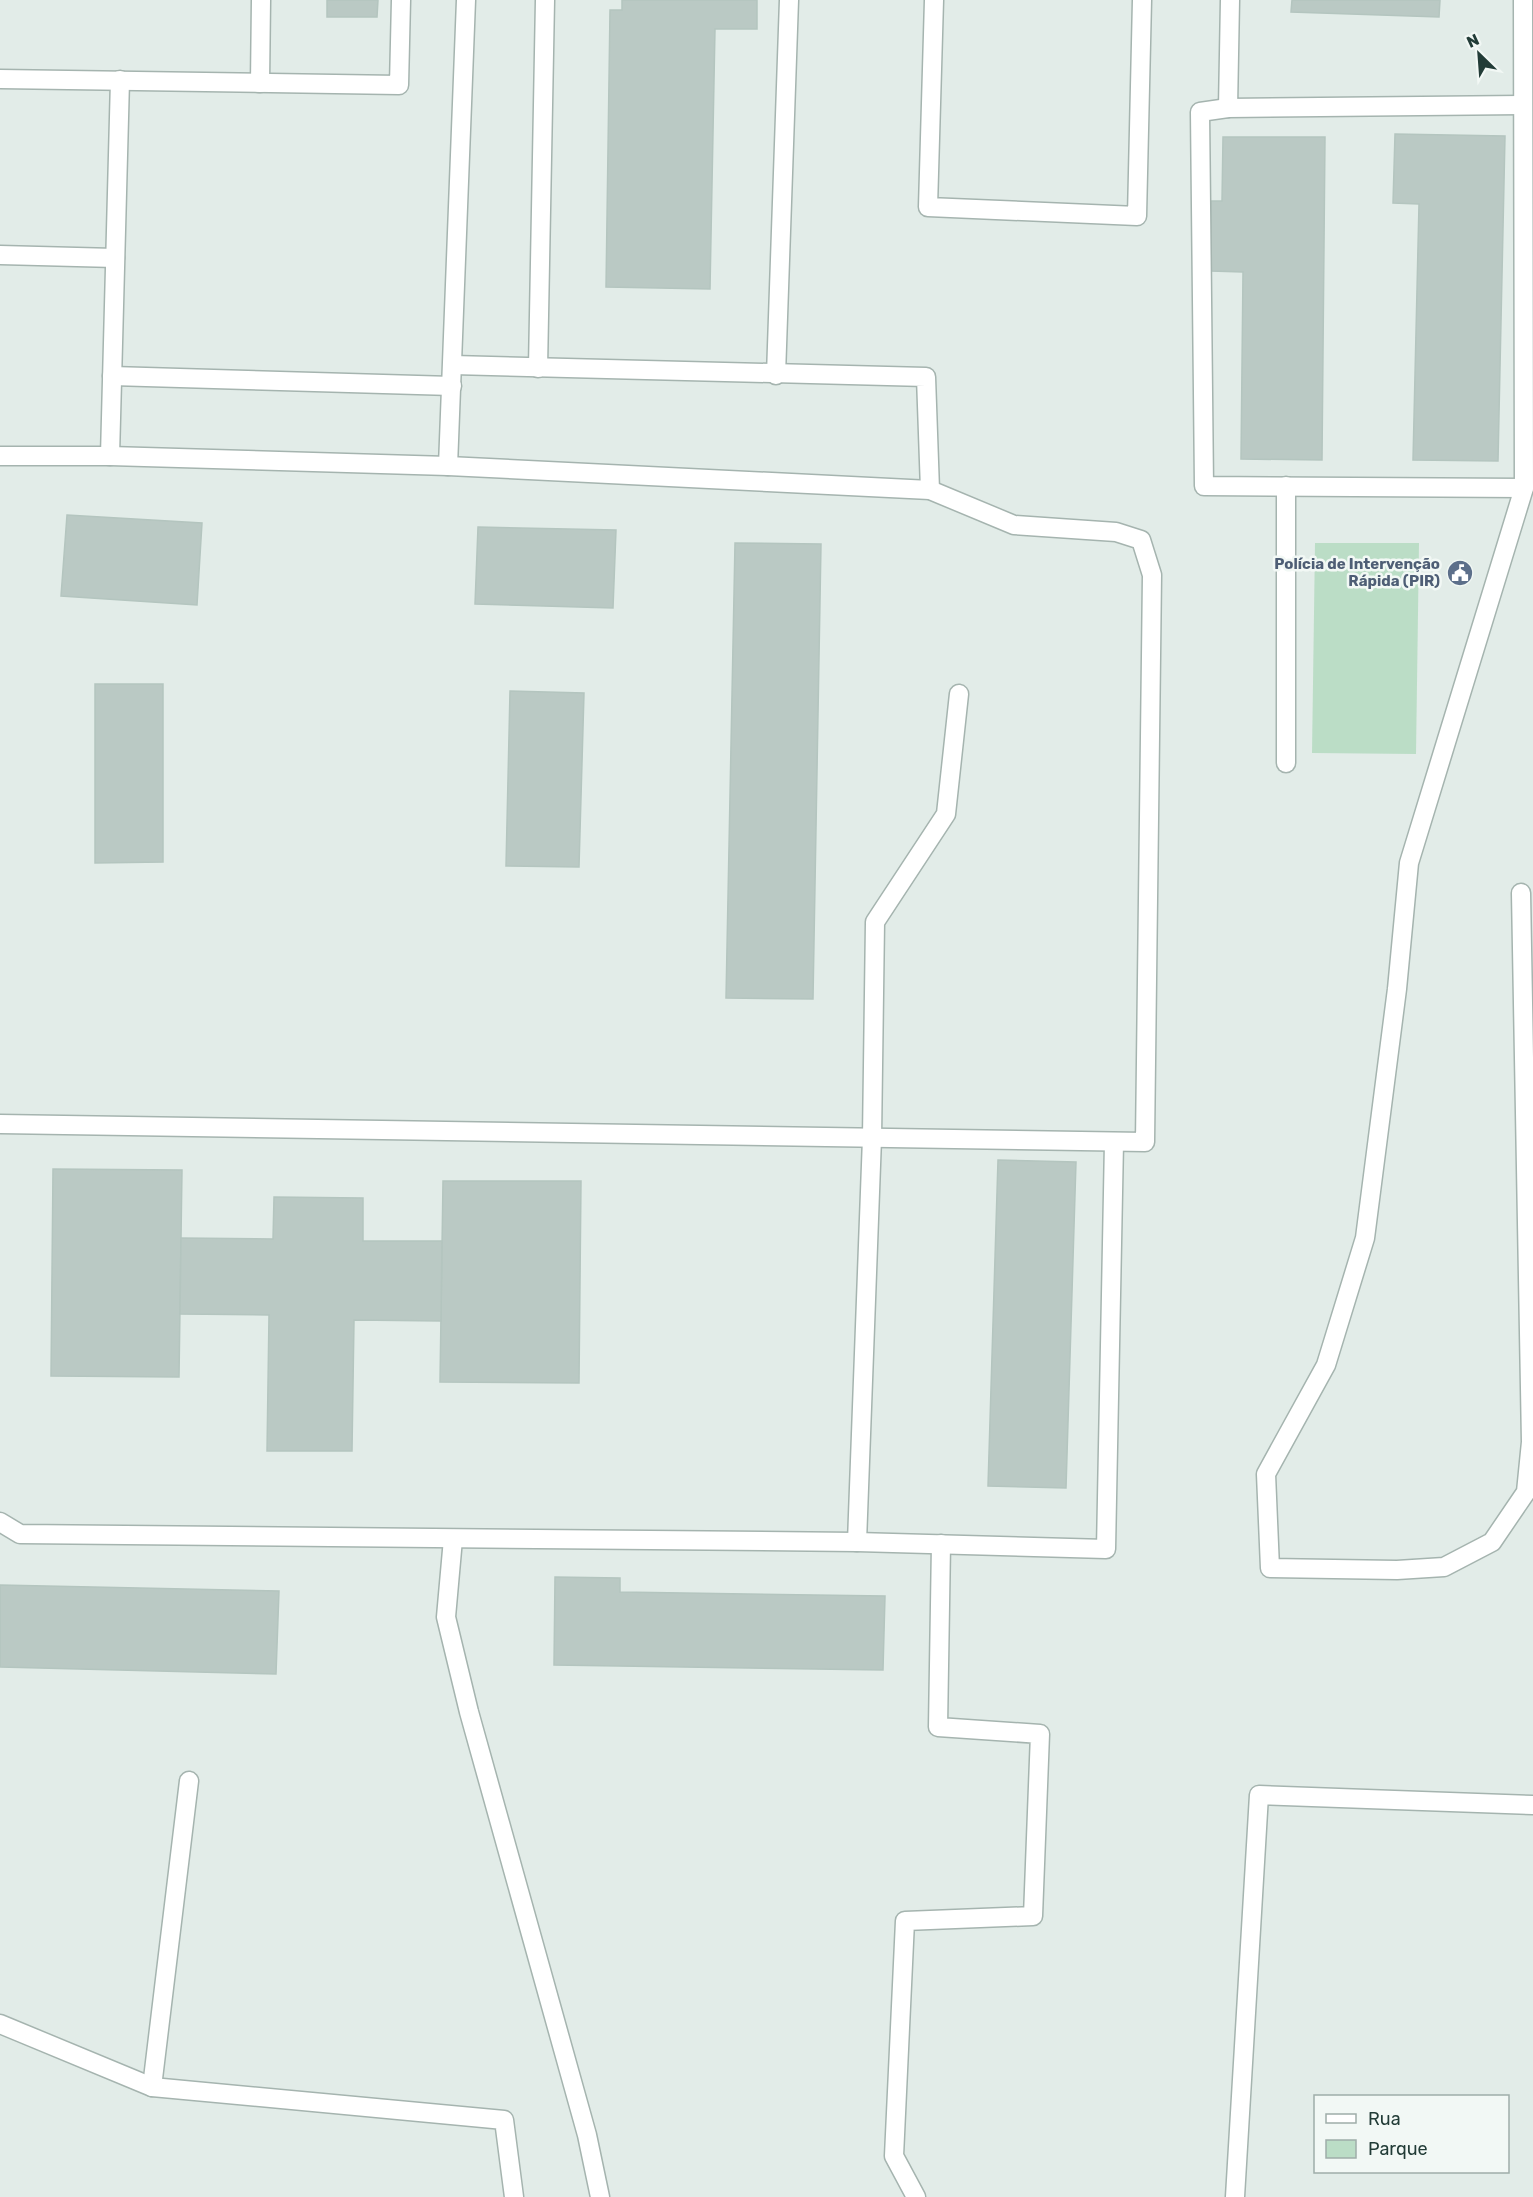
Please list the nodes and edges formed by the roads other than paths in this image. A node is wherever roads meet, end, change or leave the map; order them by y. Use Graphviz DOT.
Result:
graph roads {
  1 [pos="261,0"];
  2 [pos="401,0"];
  3 [pos="466,0"];
  4 [pos="545,0"];
  5 [pos="789,0"];
  6 [pos="934,0"];
  7 [pos="1142,0"];
  8 [pos="1230,0"];
  9 [pos="1523,0"];
  10 [pos="0,79"];
  11 [pos="120,80"];
  12 [pos="260,83"];
  13 [pos="1522,105"];
  14 [pos="1228,108"];
  15 [pos="0,255"];
  16 [pos="115,258"];
  17 [pos="453,365"];
  18 [pos="538,368"];
  19 [pos="776,375"];
  20 [pos="112,376"];
  21 [pos="1528,382"];
  22 [pos="452,386"];
  23 [pos="0,456"];
  24 [pos="110,456"];
  25 [pos="448,466"];
  26 [pos="1286,486"];
  27 [pos="1524,489"];
  28 [pos="930,490"];
  29 [pos="959,694"];
  30 [pos="1286,763"];
  31 [pos="1521,893"];
  32 [pos="0,1124"];
  33 [pos="872,1138"];
  34 [pos="1114,1142"];
  35 [pos="0,1522"];
  36 [pos="453,1539"];
  37 [pos="857,1542"];
  38 [pos="941,1544"];
  39 [pos="189,1781"];
  40 [pos="1533,1805"];
  41 [pos="0,2024"];
  42 [pos="152,2087"];
  43 [pos="514,2197"];
  44 [pos="600,2197"];
  45 [pos="916,2197"];
  46 [pos="1235,2197"];
  1 -- 12 [label="lane"];
  2 -- 12 [label="lane"];
  3 -- 17 [label="lane"];
  4 -- 18 [label="lane"];
  5 -- 19 [label="lane"];
  6 -- 7 [label="lane"];
  8 -- 14 [label="lane"];
  9 -- 13 [label="lane"];
  10 -- 11 [label="lane"];
  11 -- 12 [label="lane"];
  11 -- 16 [label="lane"];
  13 -- 14 [label="lane"];
  13 -- 21 [label="lane"];
  14 -- 26 [label="lane"];
  15 -- 16 [label="lane"];
  16 -- 20 [label="lane"];
  17 -- 18 [label="lane"];
  17 -- 22 [label="lane"];
  18 -- 19 [label="lane"];
  19 -- 28 [label="lane"];
  20 -- 22 [label="lane"];
  20 -- 24 [label="lane"];
  21 -- 27 [label="lane"];
  22 -- 25 [label="lane"];
  23 -- 24 [label="lane"];
  24 -- 25 [label="lane"];
  25 -- 28 [label="lane"];
  26 -- 27 [label="lane"];
  26 -- 30 [label="lane"];
  27 -- 31 [label="lane"];
  28 -- 34 [label="lane"];
  29 -- 33 [label="lane"];
  32 -- 33 [label="lane"];
  33 -- 34 [label="lane"];
  33 -- 37 [label="lane"];
  34 -- 38 [label="lane"];
  35 -- 36 [label="lane"];
  36 -- 37 [label="lane"];
  36 -- 44 [label="lane"];
  37 -- 38 [label="lane"];
  38 -- 45 [label="lane"];
  39 -- 42 [label="lane"];
  40 -- 46 [label="lane"];
  41 -- 42 [label="lane"];
  42 -- 43 [label="lane"];
}
